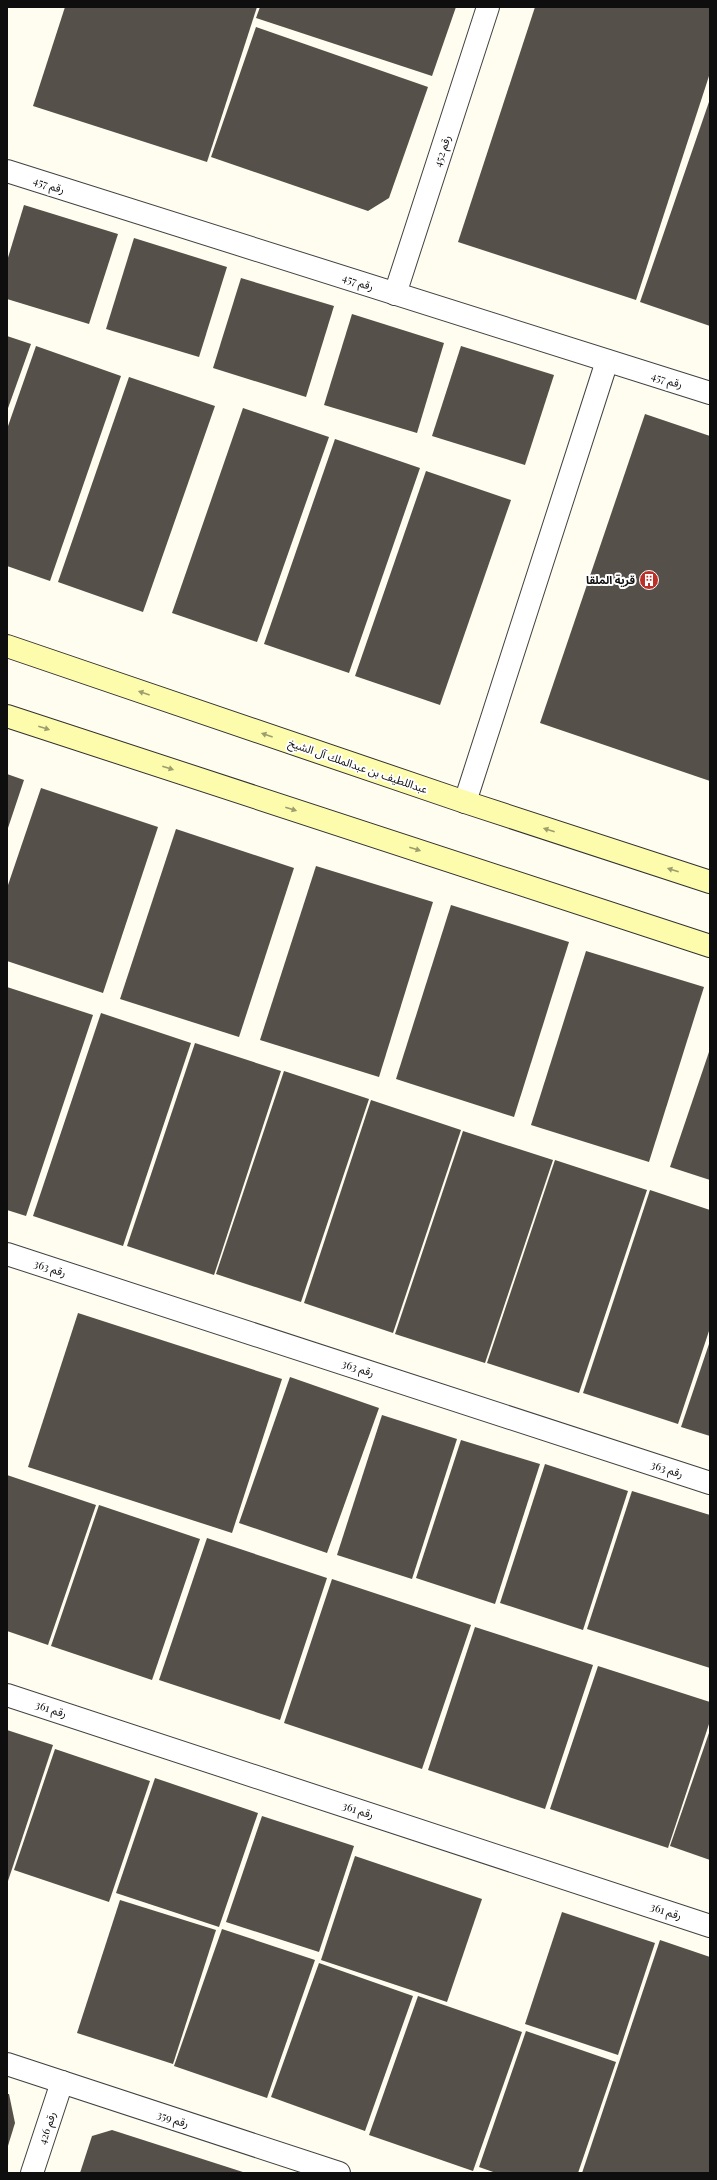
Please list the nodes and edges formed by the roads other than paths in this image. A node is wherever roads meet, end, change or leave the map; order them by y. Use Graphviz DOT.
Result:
graph roads {
  1 [pos="488,7"];
  2 [pos="7,171"];
  3 [pos="395,294"];
  4 [pos="607,361"];
  5 [pos="710,393"];
  6 [pos="7,646"];
  7 [pos="7,716"];
  8 [pos="465,802"];
  9 [pos="710,882"];
  10 [pos="710,946"];
  11 [pos="7,1254"];
  12 [pos="710,1483"];
  13 [pos="7,1695"];
  14 [pos="710,1926"];
  15 [pos="7,2064"];
  16 [pos="62,2082"];
  17 [pos="32,2173"];
  18 [pos="339,2173"];
  1 -- 3 [label="street, رقم 452"];
  2 -- 3 [label="street, رقم 457"];
  3 -- 4 [label="street, رقم 457"];
  4 -- 5 [label="street, رقم 457"];
  4 -- 8 [label="street"];
  8 -- 6 [label="street, عبداللطيف بن عبدالملك آل الشيخ, one-way"];
  7 -- 10 [label="street, one-way"];
  9 -- 8 [label="street, عبداللطيف بن عبدالملك آل الشيخ, one-way"];
  11 -- 12 [label="street, رقم 363"];
  13 -- 14 [label="street, رقم 361"];
  15 -- 16 [label="street, رقم 359"];
  16 -- 17 [label="street, رقم 426"];
  16 -- 18 [label="street, رقم 359"];
}
